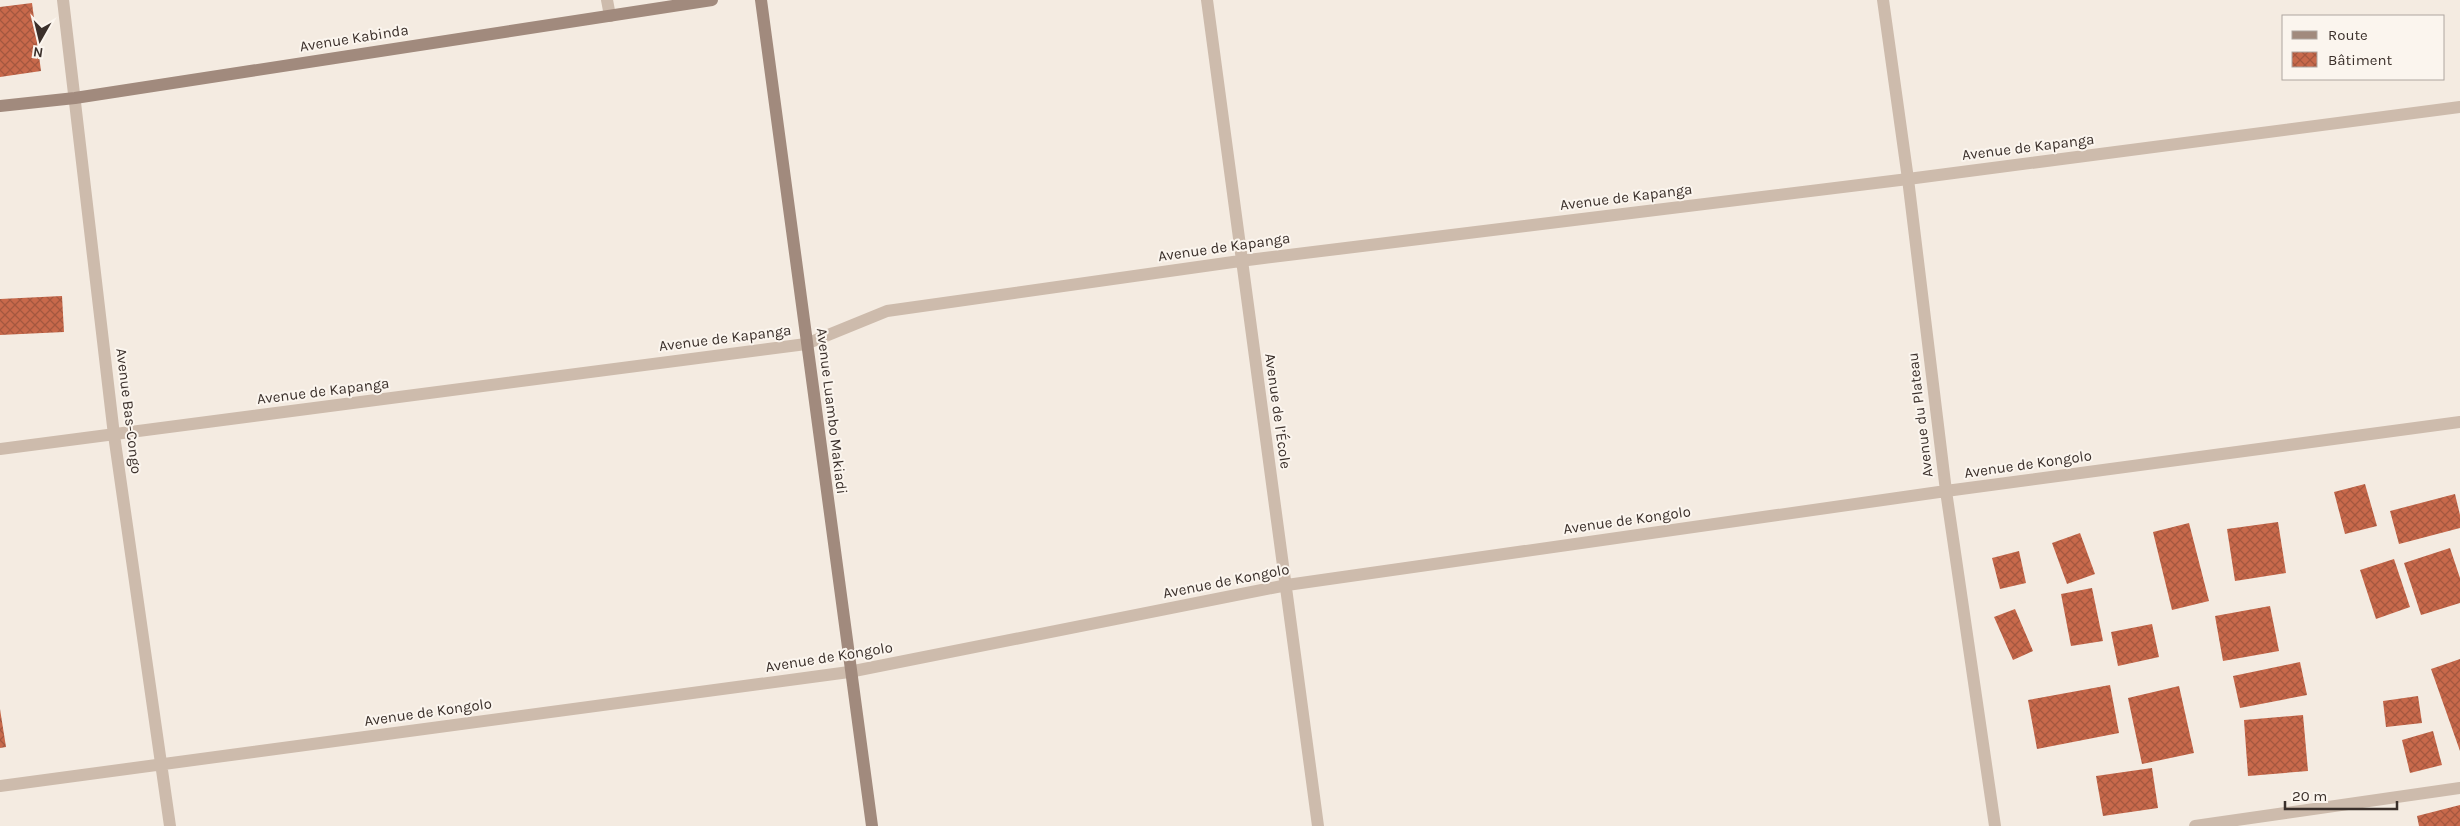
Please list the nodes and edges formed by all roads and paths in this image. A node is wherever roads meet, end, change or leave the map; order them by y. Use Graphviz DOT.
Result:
graph roads {
  1 [pos="63,0"];
  2 [pos="607,0"];
  3 [pos="712,0"];
  4 [pos="761,0"];
  5 [pos="1207,0"];
  6 [pos="1883,0"];
  7 [pos="610,16"];
  8 [pos="75,98"];
  9 [pos="0,106"];
  10 [pos="2460,107"];
  11 [pos="1908,178"];
  12 [pos="1240,261"];
  13 [pos="806,344"];
  14 [pos="2460,422"];
  15 [pos="114,434"];
  16 [pos="0,449"];
  17 [pos="1946,491"];
  18 [pos="1288,585"];
  19 [pos="850,672"];
  20 [pos="162,764"];
  21 [pos="0,786"];
  22 [pos="2460,788"];
  23 [pos="170,826"];
  24 [pos="872,826"];
  25 [pos="1318,826"];
  26 [pos="1995,826"];
  27 [pos="2195,826"];
  1 -- 8 [label="street, Avenue Bas-Congo"];
  2 -- 7 [label="street"];
  3 -- 7 [label="main road, Avenue Kabinda"];
  4 -- 13 [label="main road, Avenue Luambo Makiadi"];
  5 -- 12 [label="street, Avenue de l’École"];
  6 -- 11 [label="street, Avenue du Plateau"];
  7 -- 8 [label="main road, Avenue Kabinda"];
  8 -- 9 [label="main road, Avenue Kabinda"];
  8 -- 15 [label="street, Avenue Bas-Congo"];
  10 -- 11 [label="street, Avenue de Kapanga"];
  11 -- 12 [label="street, Avenue de Kapanga"];
  11 -- 17 [label="street, Avenue du Plateau"];
  12 -- 13 [label="street, Avenue de Kapanga"];
  12 -- 18 [label="street, Avenue de l’École"];
  13 -- 15 [label="street, Avenue de Kapanga"];
  13 -- 19 [label="main road, Avenue Luambo Makiadi"];
  14 -- 17 [label="street, Avenue de Kongolo"];
  15 -- 16 [label="street, Avenue de Kapanga"];
  15 -- 20 [label="street, Avenue Bas-Congo"];
  17 -- 18 [label="street, Avenue de Kongolo"];
  17 -- 26 [label="street, Avenue du Plateau"];
  18 -- 19 [label="street, Avenue de Kongolo"];
  18 -- 25 [label="street, Avenue de l’École"];
  19 -- 20 [label="street, Avenue de Kongolo"];
  19 -- 24 [label="main road, Avenue Luambo Makiadi"];
  20 -- 21 [label="street, Avenue de Kongolo"];
  20 -- 23 [label="street, Avenue Bas-Congo"];
  22 -- 27 [label="street"];
}
